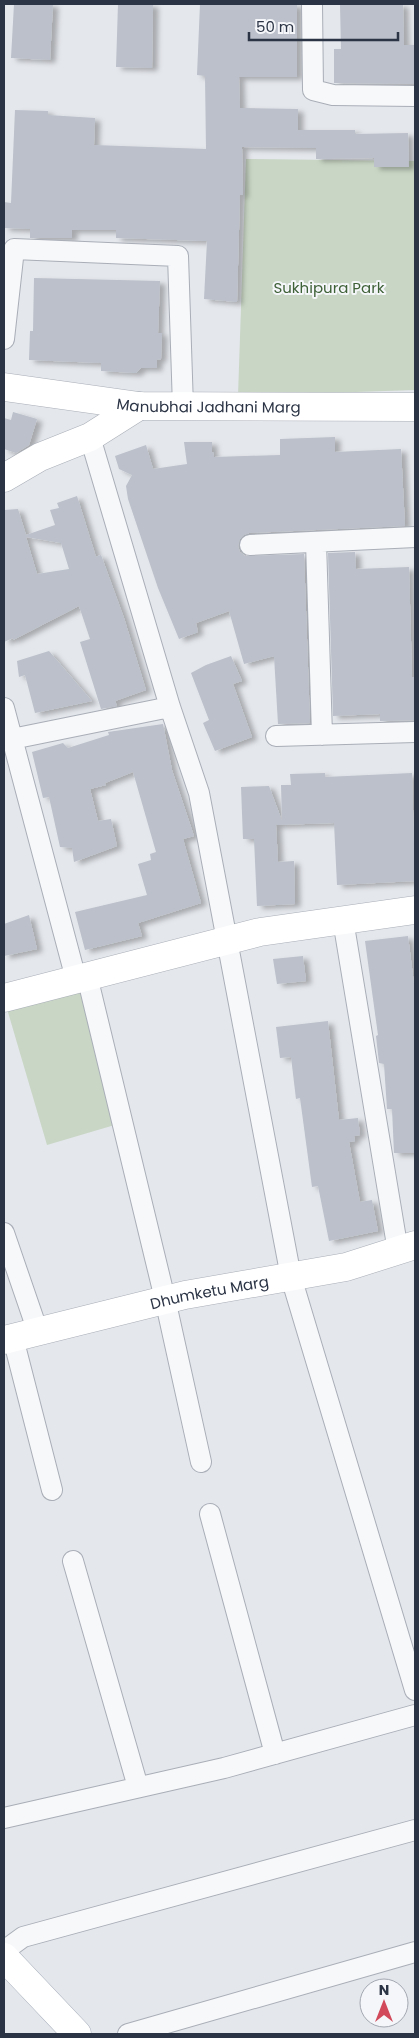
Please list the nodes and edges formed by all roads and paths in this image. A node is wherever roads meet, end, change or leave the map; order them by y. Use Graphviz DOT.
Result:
graph roads {
  1 [pos="312,4"];
  2 [pos="415,96"];
  3 [pos="4,339"];
  4 [pos="4,387"];
  5 [pos="138,406"];
  6 [pos="183,406"];
  7 [pos="415,407"];
  8 [pos="90,437"];
  9 [pos="4,478"];
  10 [pos="415,537"];
  11 [pos="316,542"];
  12 [pos="250,545"];
  13 [pos="170,707"];
  14 [pos="4,708"];
  15 [pos="415,732"];
  16 [pos="322,735"];
  17 [pos="276,736"];
  18 [pos="12,739"];
  19 [pos="415,910"];
  20 [pos="343,920"];
  21 [pos="227,941"];
  22 [pos="82,978"];
  23 [pos="4,998"];
  24 [pos="4,1233"];
  25 [pos="407,1248"];
  26 [pos="291,1277"];
  27 [pos="165,1299"];
  28 [pos="18,1337"];
  29 [pos="201,1462"];
  30 [pos="52,1490"];
  31 [pos="210,1514"];
  32 [pos="73,1561"];
  33 [pos="415,1690"];
  34 [pos="415,1715"];
  35 [pos="275,1754"];
  36 [pos="138,1787"];
  37 [pos="4,1818"];
  38 [pos="415,1830"];
  39 [pos="4,1950"];
  40 [pos="415,1952"];
  41 [pos="4,1957"];
  42 [pos="77,2034"];
  43 [pos="128,2034"];
  1 -- 2 [label="street"];
  3 -- 6 [label="street"];
  4 -- 5 [label="street, Manubhai Jadhani Marg"];
  5 -- 6 [label="street, Manubhai Jadhani Marg"];
  5 -- 8 [label="street"];
  6 -- 7 [label="street, Manubhai Jadhani Marg"];
  8 -- 9 [label="street"];
  8 -- 13 [label="street"];
  10 -- 11 [label="street"];
  11 -- 12 [label="street"];
  11 -- 16 [label="street"];
  13 -- 18 [label="street"];
  13 -- 21 [label="street"];
  14 -- 18 [label="street"];
  15 -- 16 [label="street"];
  16 -- 17 [label="street"];
  18 -- 22 [label="street"];
  19 -- 20 [label="street"];
  20 -- 21 [label="street"];
  20 -- 25 [label="street"];
  21 -- 22 [label="street"];
  21 -- 26 [label="street"];
  22 -- 23 [label="street"];
  22 -- 27 [label="street"];
  24 -- 28 [label="street"];
  25 -- 26 [label="street, Dhumketu Marg"];
  26 -- 27 [label="street, Dhumketu Marg"];
  26 -- 33 [label="street"];
  27 -- 28 [label="street, Dhumketu Marg"];
  27 -- 29 [label="street"];
  28 -- 30 [label="street"];
  31 -- 35 [label="street"];
  32 -- 36 [label="street"];
  34 -- 35 [label="street"];
  35 -- 36 [label="street"];
  36 -- 37 [label="street"];
  38 -- 39 [label="street"];
  40 -- 43 [label="street"];
  41 -- 42 [label="street"];
}
